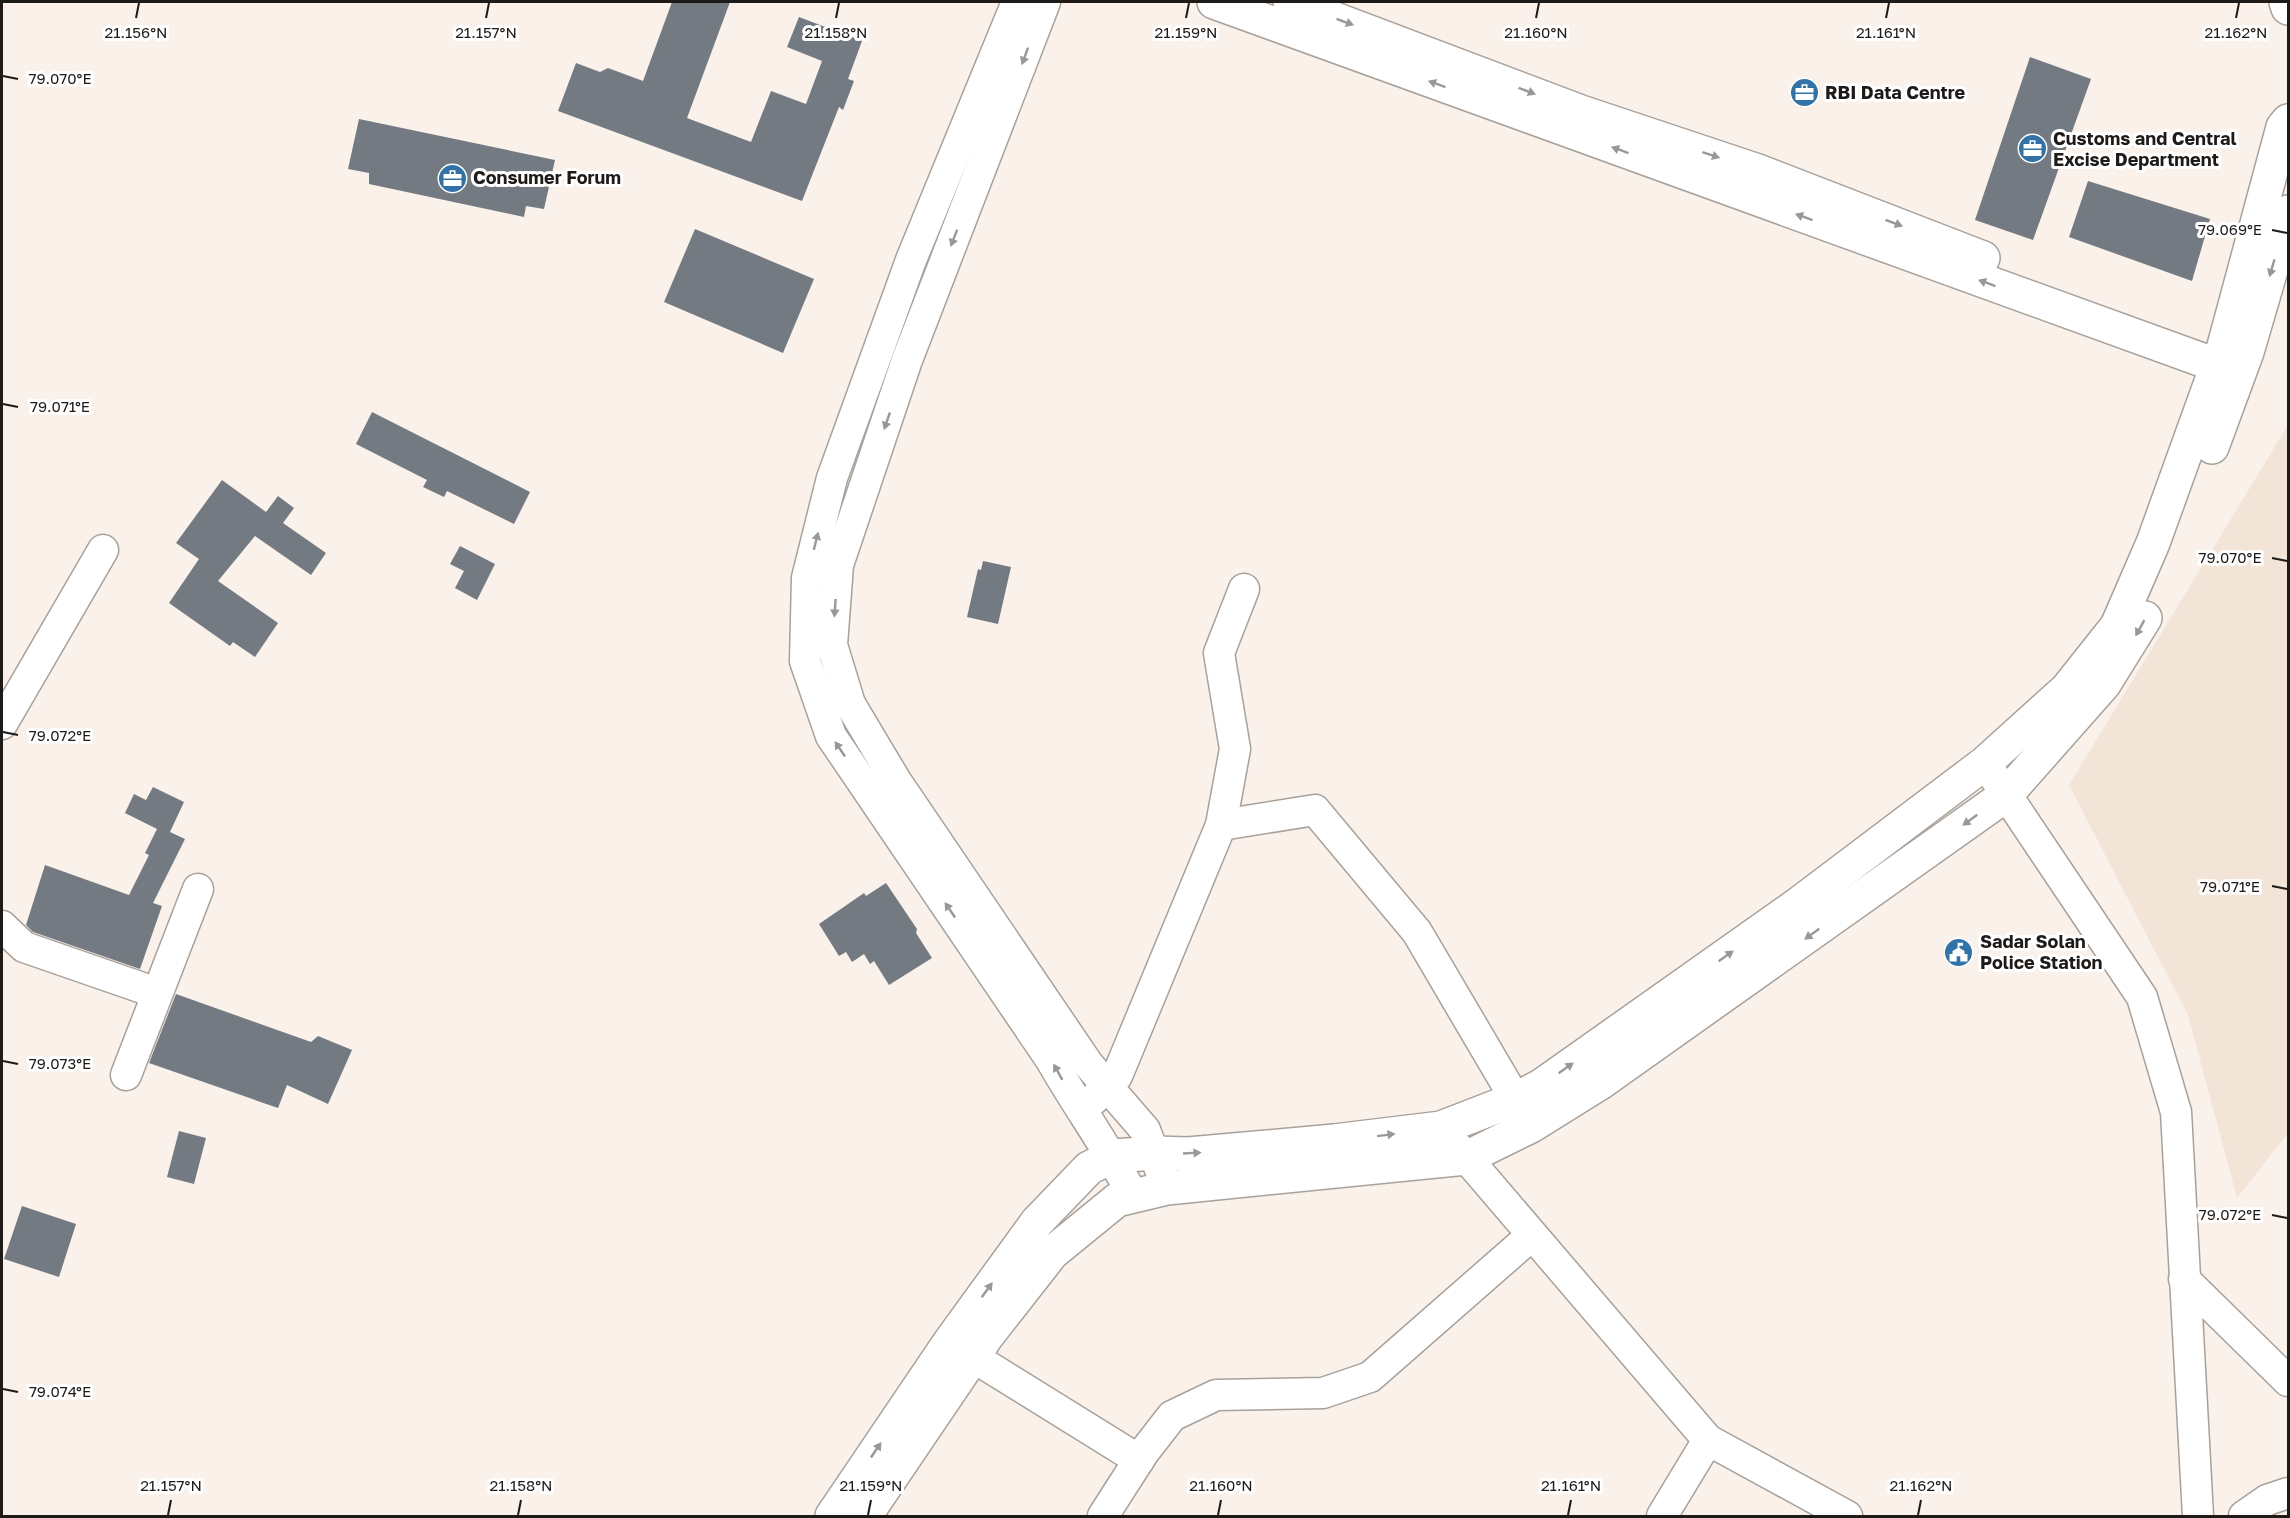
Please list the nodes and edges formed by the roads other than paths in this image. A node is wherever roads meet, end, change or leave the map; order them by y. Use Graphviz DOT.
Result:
graph roads {
  1 [pos="1017,2"];
  2 [pos="1045,2"];
  3 [pos="1214,2"];
  4 [pos="1290,2"];
  5 [pos="2286,2"];
  6 [pos="2289,8"];
  7 [pos="2289,121"];
  8 [pos="2289,212"];
  9 [pos="2232,360"];
  10 [pos="104,550"];
  11 [pos="1244,589"];
  12 [pos="2,724"];
  13 [pos="1985,763"];
  14 [pos="2006,795"];
  15 [pos="1221,825"];
  16 [pos="198,889"];
  17 [pos="2,926"];
  18 [pos="157,993"];
  19 [pos="126,1075"];
  20 [pos="1107,1087"];
  21 [pos="1080,1111"];
  22 [pos="1523,1113"];
  23 [pos="1441,1128"];
  24 [pos="1155,1153"];
  25 [pos="1113,1156"];
  26 [pos="1466,1158"];
  27 [pos="1167,1188"];
  28 [pos="1133,1196"];
  29 [pos="1531,1236"];
  30 [pos="2184,1279"];
  31 [pos="973,1357"];
  32 [pos="2289,1381"];
  33 [pos="1708,1440"];
  34 [pos="1139,1460"];
  35 [pos="2289,1492"];
  36 [pos="832,1516"];
  37 [pos="865,1516"];
  38 [pos="1103,1516"];
  39 [pos="1662,1516"];
  40 [pos="1847,1516"];
  41 [pos="2198,1516"];
  42 [pos="2244,1516"];
  21 -- 1 [label="street, one-way"];
  2 -- 20 [label="street, one-way"];
  9 -- 3 [label="main road, one-way"];
  4 -- 9 [label="main road, one-way"];
  5 -- 6 [label="main road"];
  7 -- 9 [label="main road"];
  8 -- 9 [label="main road, one-way"];
  9 -- 13 [label="main road"];
  9 -- 14 [label="main road, one-way"];
  10 -- 12 [label="street"];
  11 -- 15 [label="street"];
  13 -- 14 [label="street"];
  22 -- 13 [label="main road, one-way"];
  14 -- 22 [label="main road, one-way"];
  14 -- 30 [label="street"];
  15 -- 20 [label="street"];
  15 -- 22 [label="street"];
  16 -- 18 [label="street"];
  17 -- 18 [label="street"];
  18 -- 19 [label="street"];
  20 -- 21 [label="street"];
  20 -- 24 [label="street"];
  21 -- 25 [label="street"];
  22 -- 23 [label="main road"];
  22 -- 26 [label="main road"];
  24 -- 23 [label="main road, one-way"];
  23 -- 26 [label="street"];
  24 -- 25 [label="main road"];
  24 -- 27 [label="street"];
  25 -- 28 [label="street"];
  36 -- 25 [label="main road, one-way"];
  26 -- 27 [label="main road"];
  26 -- 29 [label="street"];
  27 -- 28 [label="main road"];
  28 -- 31 [label="main road"];
  29 -- 33 [label="street"];
  29 -- 34 [label="street"];
  30 -- 32 [label="street"];
  30 -- 41 [label="street"];
  31 -- 34 [label="street"];
  31 -- 37 [label="main road"];
  33 -- 39 [label="street"];
  33 -- 40 [label="street"];
  34 -- 38 [label="street"];
  35 -- 42 [label="street"];
}
